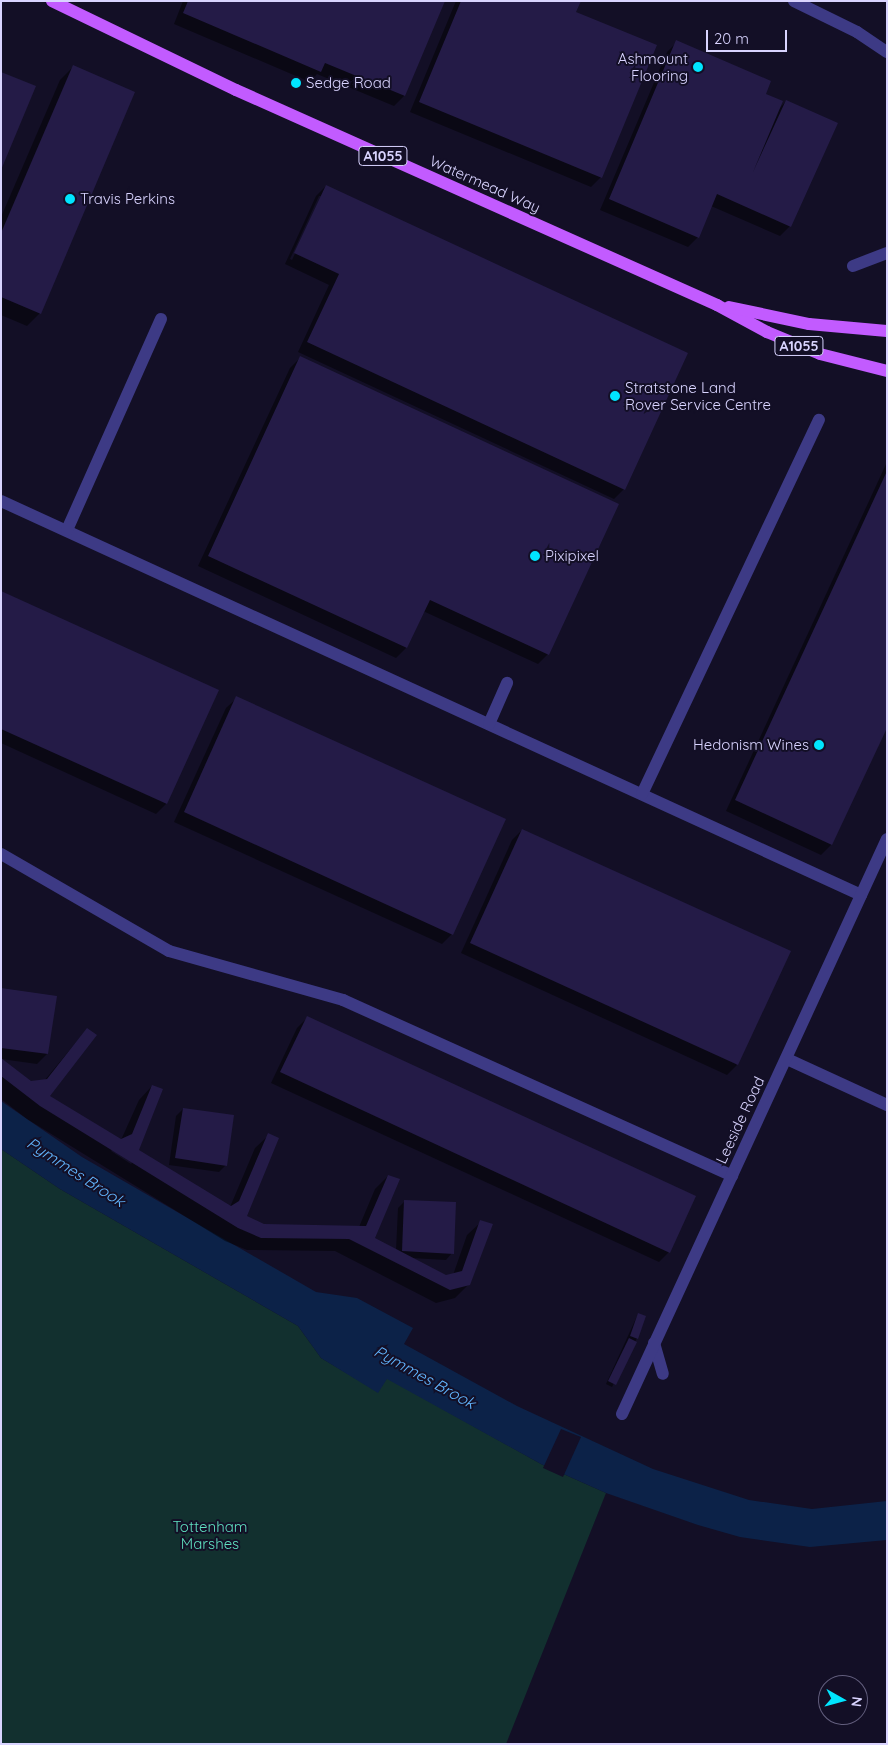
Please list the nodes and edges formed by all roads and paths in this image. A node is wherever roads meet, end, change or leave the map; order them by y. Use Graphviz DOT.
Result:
graph roads {
  1 [pos="52,1"];
  2 [pos="794,1"];
  3 [pos="886,49"];
  4 [pos="887,253"];
  5 [pos="853,266"];
  6 [pos="717,304"];
  7 [pos="161,319"];
  8 [pos="887,331"];
  9 [pos="887,371"];
  10 [pos="819,420"];
  11 [pos="1,501"];
  12 [pos="67,530"];
  13 [pos="507,683"];
  14 [pos="489,724"];
  15 [pos="642,794"];
  16 [pos="887,840"];
  17 [pos="1,854"];
  18 [pos="861,895"];
  19 [pos="787,1059"];
  20 [pos="887,1105"];
  21 [pos="732,1176"];
  22 [pos="654,1344"];
  23 [pos="664,1374"];
  24 [pos="622,1414"];
  1 -- 6 [label="main road, Watermead Way / A1055"];
  2 -- 3 [label="street"];
  4 -- 5 [label="street"];
  6 -- 8 [label="main road, Watermead Way / A1055"];
  6 -- 9 [label="main road, Watermead Way / A1055"];
  7 -- 12 [label="street"];
  10 -- 15 [label="street"];
  11 -- 12 [label="street"];
  12 -- 14 [label="street"];
  13 -- 14 [label="street"];
  14 -- 15 [label="street"];
  15 -- 18 [label="street"];
  16 -- 18 [label="street, Leeside Road"];
  17 -- 21 [label="street"];
  18 -- 19 [label="street, Leeside Road"];
  19 -- 20 [label="street"];
  19 -- 21 [label="street, Leeside Road"];
  21 -- 22 [label="street, Leeside Road"];
  22 -- 23 [label="street"];
  22 -- 24 [label="street, Leeside Road"];
}
